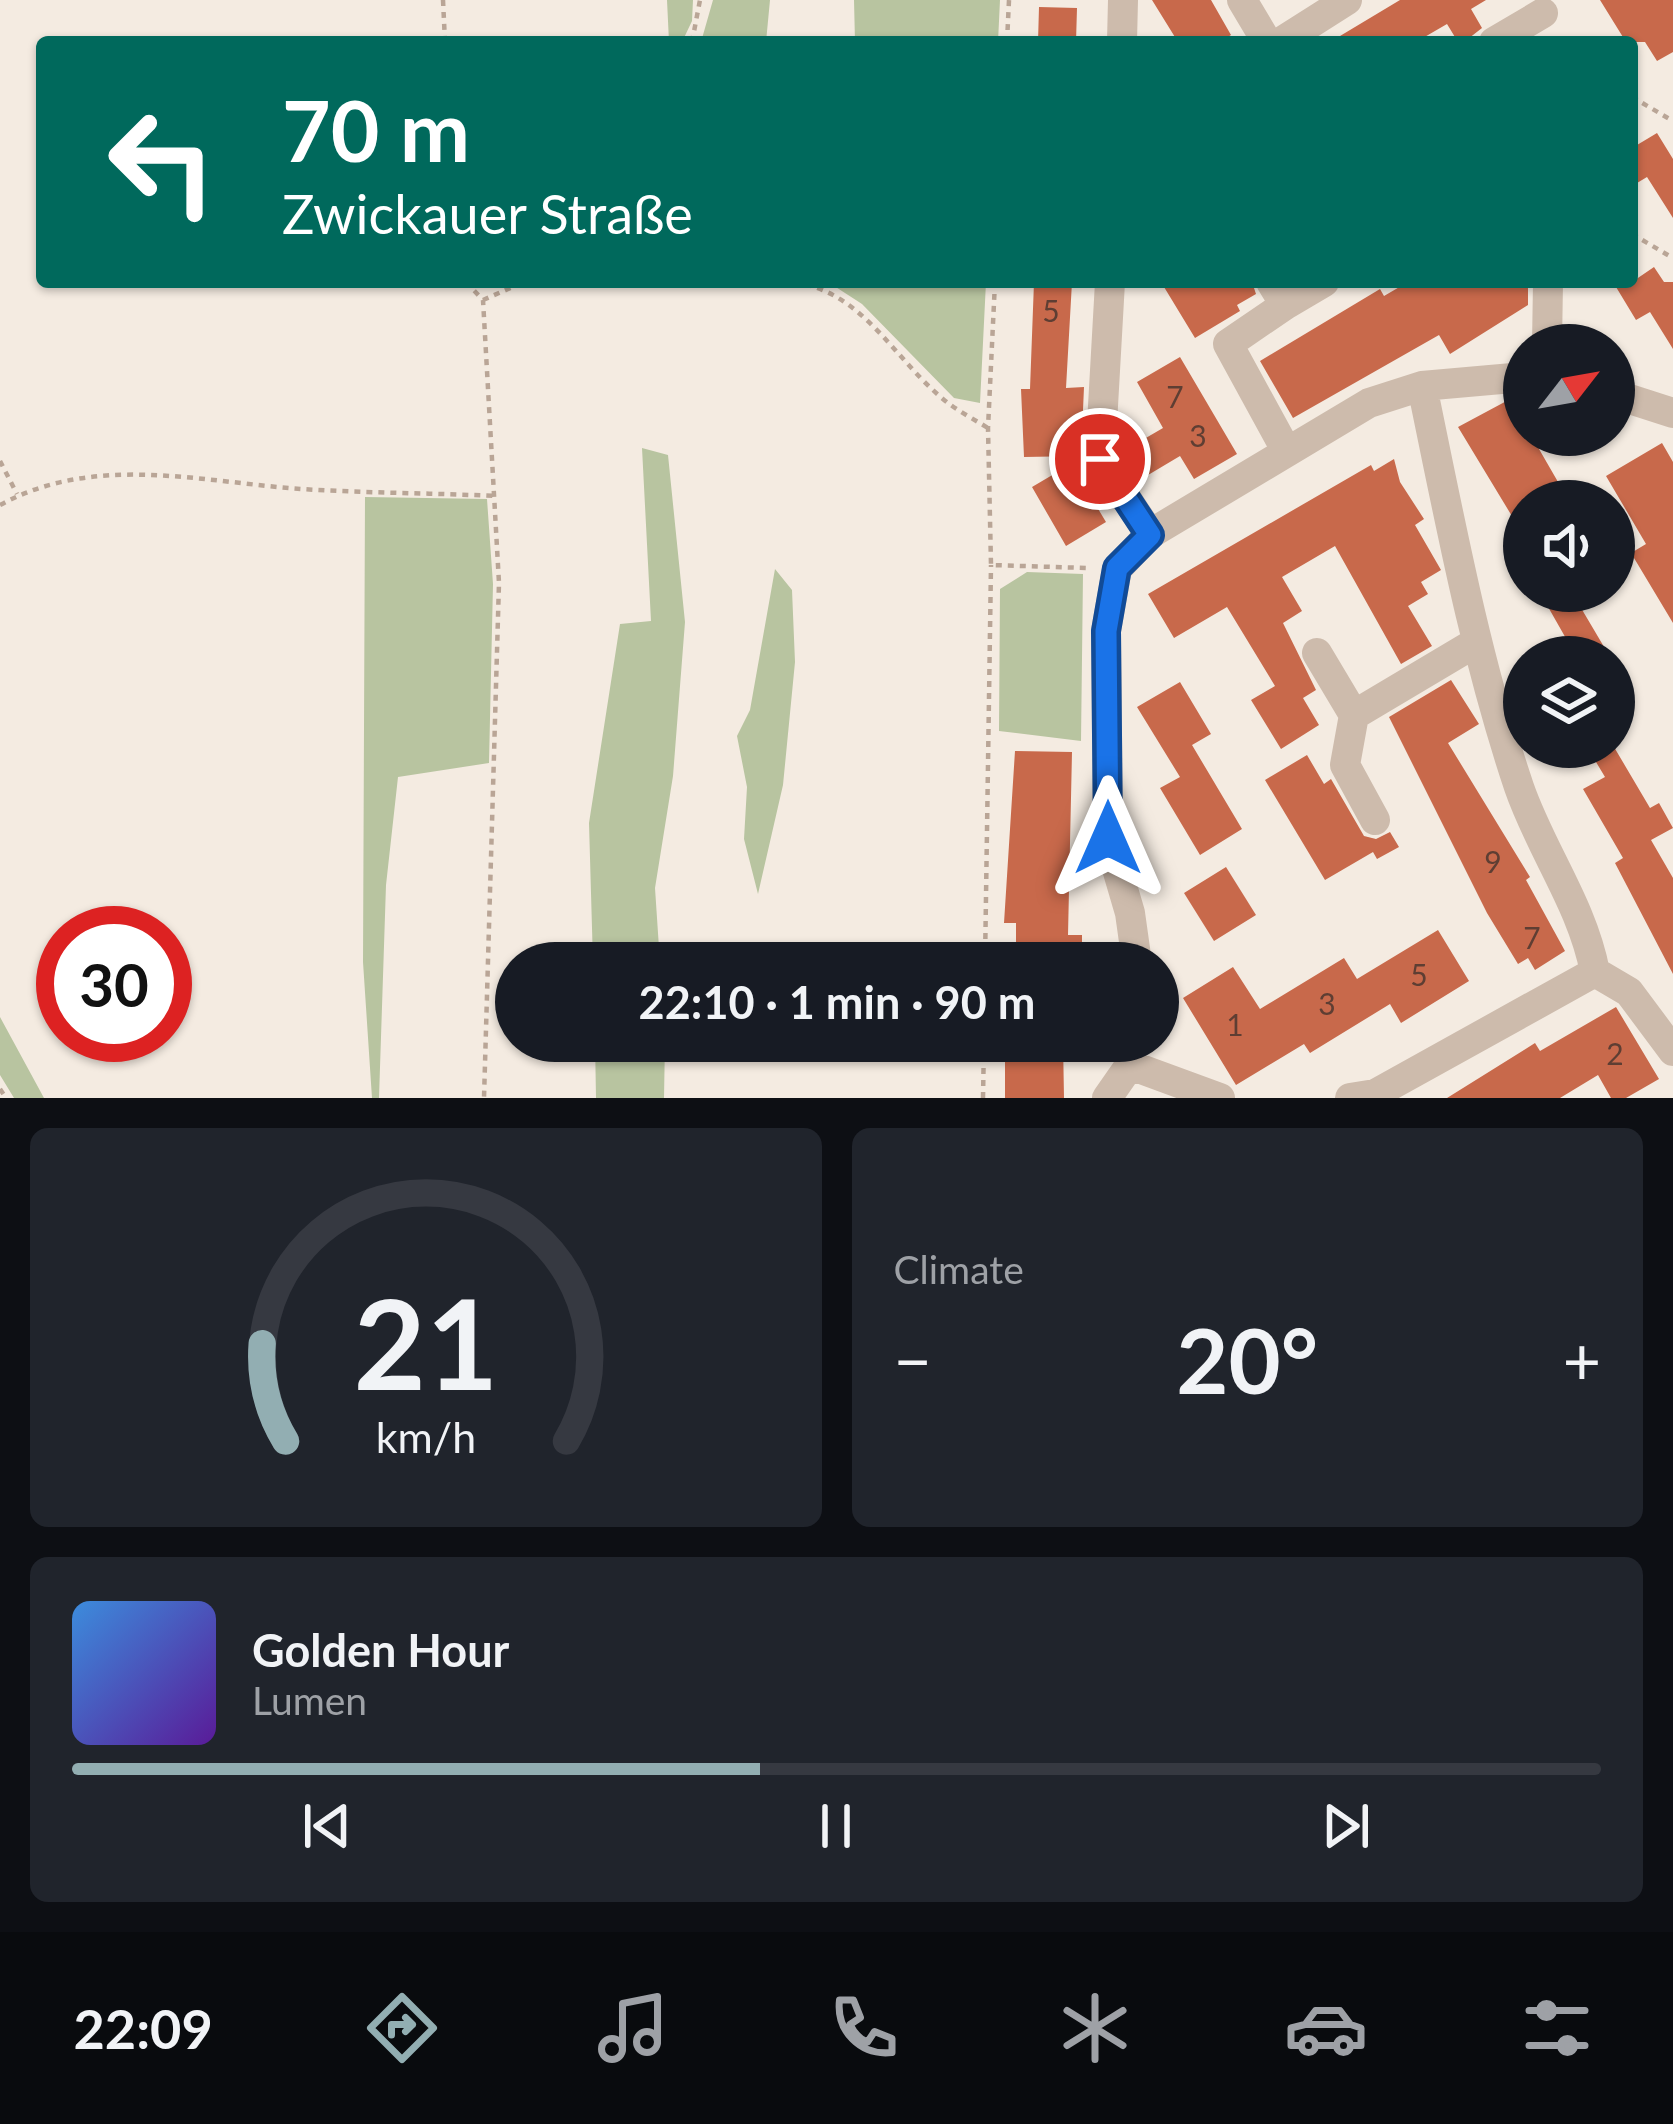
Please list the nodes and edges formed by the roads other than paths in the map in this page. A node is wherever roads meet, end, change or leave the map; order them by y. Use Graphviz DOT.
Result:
graph roads {
  1 [pos="1123,0"];
  2 [pos="1242,0"];
  3 [pos="1347,0"];
  4 [pos="1543,18"];
  5 [pos="1122,36"];
  6 [pos="1263,36"];
  7 [pos="1291,36"];
  8 [pos="1506,36"];
  9 [pos="1110,288"];
  10 [pos="1548,288"];
  11 [pos="1278,294"];
  12 [pos="1547,324"];
  13 [pos="1503,378"];
  14 [pos="1421,386"];
  15 [pos="1635,401"];
  16 [pos="1673,413"];
  17 [pos="1287,452"];
  18 [pos="1150,535"];
  19 [pos="1475,643"];
  20 [pos="1317,653"];
  21 [pos="1354,715"];
  22 [pos="1375,820"];
  23 [pos="1134,942"];
  24 [pos="1594,972"];
  25 [pos="1673,1051"];
  26 [pos="1126,1062"];
  27 [pos="1149,1062"];
  28 [pos="1107,1098"];
  29 [pos="1220,1098"];
  30 [pos="1350,1098"];
  1 -- 5 [label="street"];
  2 -- 6 [label="street"];
  3 -- 7 [label="street"];
  4 -- 8 [label="street"];
  9 -- 18 [label="street"];
  10 -- 12 [label="street"];
  11 -- 17 [label="street"];
  13 -- 14 [label="street"];
  14 -- 17 [label="street"];
  14 -- 19 [label="street"];
  15 -- 16 [label="street"];
  17 -- 18 [label="street"];
  18 -- 23 [label="street"];
  19 -- 21 [label="street"];
  19 -- 24 [label="street"];
  20 -- 21 [label="street"];
  21 -- 22 [label="street"];
  24 -- 25 [label="street"];
  24 -- 30 [label="street"];
  26 -- 28 [label="street"];
  27 -- 29 [label="street"];
}
